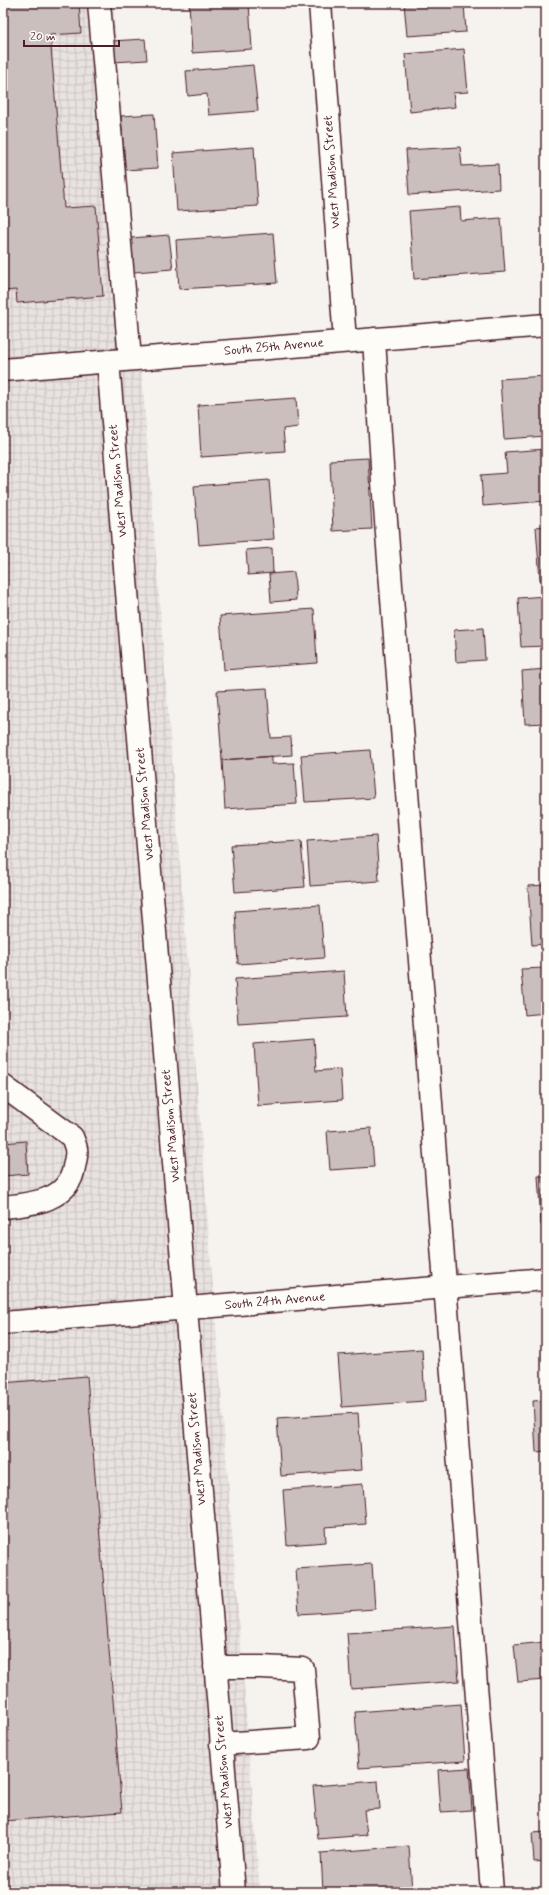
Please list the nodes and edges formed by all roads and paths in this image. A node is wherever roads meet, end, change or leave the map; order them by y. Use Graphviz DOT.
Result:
graph roads {
  1 [pos="99,3"];
  2 [pos="320,3"];
  3 [pos="546,325"];
  4 [pos="374,339"];
  5 [pos="345,341"];
  6 [pos="130,359"];
  7 [pos="108,361"];
  8 [pos="3,370"];
  9 [pos="3,1086"];
  10 [pos="3,1207"];
  11 [pos="546,1279"];
  12 [pos="444,1286"];
  13 [pos="186,1309"];
  14 [pos="3,1323"];
  15 [pos="215,1667"];
  16 [pos="222,1744"];
  17 [pos="234,1892"];
  18 [pos="492,1892"];
  1 -- 6 [label="street"];
  2 -- 5 [label="street, West Madison Street"];
  3 -- 4 [label="street, South 25th Avenue"];
  4 -- 5 [label="street, South 25th Avenue"];
  4 -- 12 [label="street"];
  5 -- 6 [label="street, South 25th Avenue"];
  6 -- 7 [label="street, South 25th Avenue"];
  7 -- 8 [label="street, South 25th Avenue"];
  7 -- 13 [label="street, West Madison Street"];
  9 -- 10 [label="street"];
  11 -- 12 [label="street, South 24th Avenue"];
  12 -- 13 [label="street, South 24th Avenue"];
  12 -- 18 [label="street"];
  13 -- 14 [label="street, South 24th Avenue"];
  13 -- 15 [label="street, West Madison Street"];
  15 -- 16 [label="street, West Madison Street"];
  15 -- 16 [label="street"];
  16 -- 17 [label="street, West Madison Street"];
}
